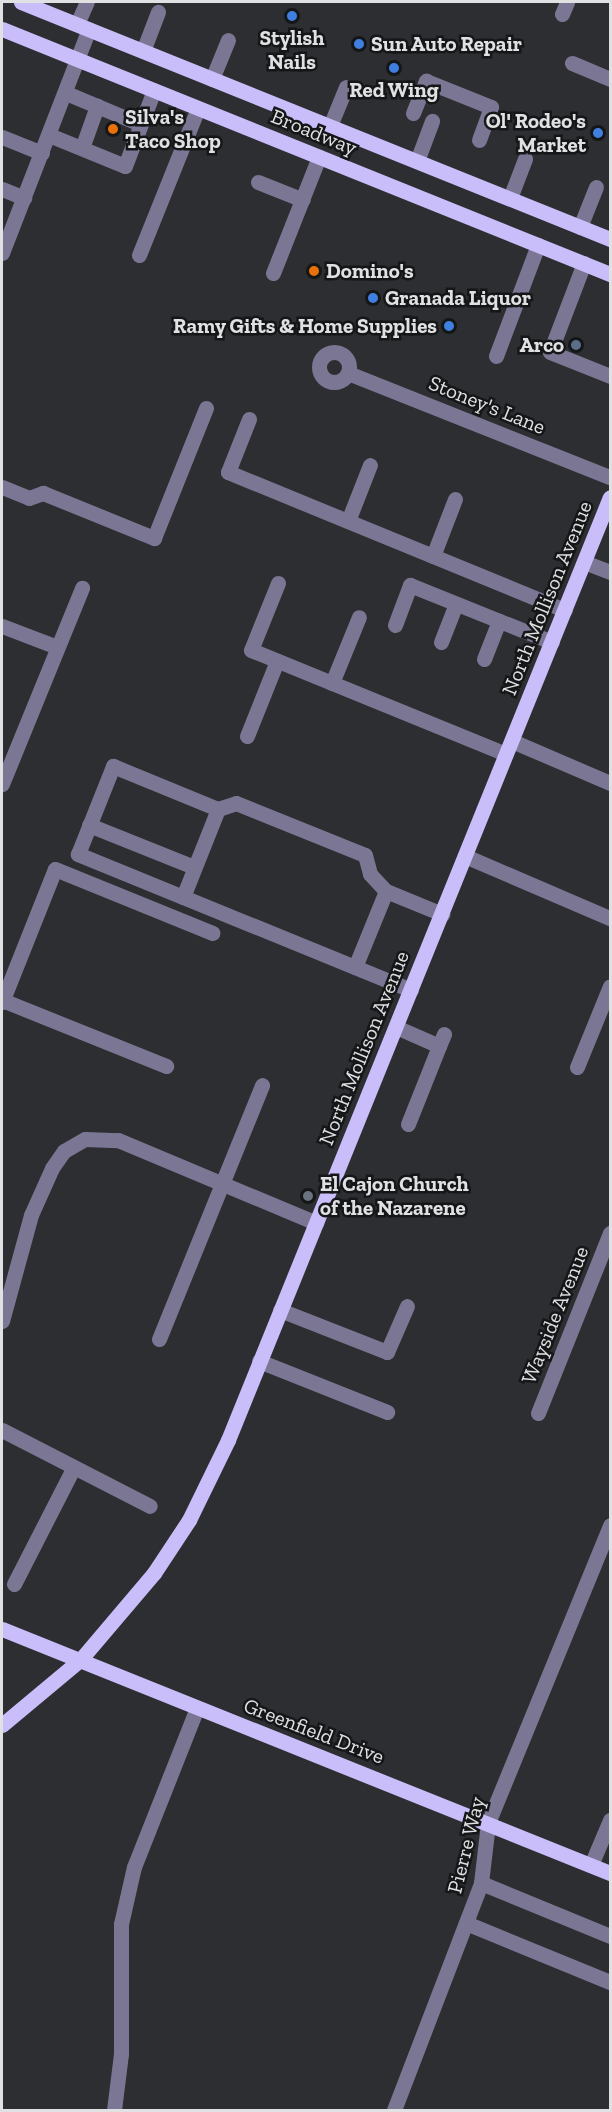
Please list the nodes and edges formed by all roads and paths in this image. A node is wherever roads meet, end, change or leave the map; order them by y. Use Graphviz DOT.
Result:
graph roads {
  1 [pos="21,2"];
  2 [pos="87,2"];
  3 [pos="158,12"];
  4 [pos="83,27"];
  5 [pos="2,29"];
  6 [pos="228,40"];
  7 [pos="143,51"];
  8 [pos="80,61"];
  9 [pos="572,63"];
  10 [pos="212,78"];
  11 [pos="610,79"];
  12 [pos="346,87"];
  13 [pos="154,90"];
  14 [pos="66,93"];
  15 [pos="97,106"];
  16 [pos="198,108"];
  17 [pos="413,114"];
  18 [pos="432,121"];
  19 [pos="140,124"];
  20 [pos="330,126"];
  21 [pos="49,135"];
  22 [pos="2,137"];
  23 [pos="479,140"];
  24 [pos="82,148"];
  25 [pos="42,153"];
  26 [pos="319,157"];
  27 [pos="525,159"];
  28 [pos="417,161"];
  29 [pos="258,182"];
  30 [pos="596,187"];
  31 [pos="2,189"];
  32 [pos="24,198"];
  33 [pos="510,198"];
  34 [pos="303,200"];
  35 [pos="580,227"];
  36 [pos="610,239"];
  37 [pos="538,245"];
  38 [pos="2,253"];
  39 [pos="139,255"];
  40 [pos="584,264"];
  41 [pos="273,273"];
  42 [pos="610,274"];
  43 [pos="496,356"];
  44 [pos="609,372"];
  45 [pos="348,373"];
  46 [pos="206,408"];
  47 [pos="249,419"];
  48 [pos="370,465"];
  49 [pos="610,477"];
  50 [pos="2,487"];
  51 [pos="610,497"];
  52 [pos="454,499"];
  53 [pos="607,515"];
  54 [pos="348,521"];
  55 [pos="433,556"];
  56 [pos="584,562"];
  57 [pos="610,572"];
  58 [pos="278,583"];
  59 [pos="82,588"];
  60 [pos="456,604"];
  61 [pos="565,610"];
  62 [pos="359,617"];
  63 [pos="499,621"];
  64 [pos="395,625"];
  65 [pos="2,626"];
  66 [pos="441,642"];
  67 [pos="552,642"];
  68 [pos="57,647"];
  69 [pos="484,660"];
  70 [pos="277,661"];
  71 [pos="332,683"];
  72 [pos="247,736"];
  73 [pos="509,748"];
  74 [pos="610,783"];
  75 [pos="2,784"];
  76 [pos="218,809"];
  77 [pos="89,825"];
  78 [pos="465,856"];
  79 [pos="194,867"];
  80 [pos="386,891"];
  81 [pos="183,897"];
  82 [pos="442,914"];
  83 [pos="610,918"];
  84 [pos="213,933"];
  85 [pos="355,967"];
  86 [pos="610,986"];
  87 [pos="411,990"];
  88 [pos="2,1001"];
  89 [pos="396,1027"];
  90 [pos="166,1066"];
  91 [pos="577,1067"];
  92 [pos="262,1085"];
  93 [pos="408,1124"];
  94 [pos="223,1184"];
  95 [pos="316,1223"];
  96 [pos="610,1233"];
  97 [pos="407,1306"];
  98 [pos="280,1310"];
  99 [pos="2,1321"];
  100 [pos="159,1339"];
  101 [pos="259,1361"];
  102 [pos="387,1412"];
  103 [pos="538,1413"];
  104 [pos="2,1431"];
  105 [pos="74,1467"];
  106 [pos="150,1506"];
  107 [pos="610,1525"];
  108 [pos="14,1584"];
  109 [pos="2,1629"];
  110 [pos="81,1659"];
  111 [pos="197,1708"];
  112 [pos="2,1725"];
  113 [pos="610,1820"];
  114 [pos="488,1823"];
  115 [pos="591,1866"];
  116 [pos="610,1874"];
  117 [pos="481,1883"];
  118 [pos="466,1923"];
  119 [pos="610,1936"];
  120 [pos="610,1982"];
  121 [pos="114,2110"];
  122 [pos="394,2110"];
  1 -- 4 [label="main road, Broadway"];
  2 -- 4 [label="street"];
  3 -- 7 [label="street"];
  4 -- 7 [label="main road, Broadway"];
  4 -- 8 [label="street"];
  5 -- 8 [label="main road, Broadway"];
  6 -- 10 [label="street"];
  7 -- 10 [label="main road, Broadway"];
  8 -- 13 [label="main road, Broadway"];
  8 -- 14 [label="street"];
  9 -- 11 [label="street"];
  10 -- 20 [label="main road, Broadway"];
  12 -- 20 [label="street"];
  13 -- 16 [label="main road, Broadway"];
  13 -- 19 [label="street"];
  14 -- 15 [label="street"];
  14 -- 21 [label="street"];
  15 -- 19 [label="street"];
  15 -- 24 [label="street"];
  16 -- 26 [label="main road, Broadway"];
  16 -- 39 [label="street"];
  17 -- 23 [label="street"];
  18 -- 28 [label="street"];
  19 -- 24 [label="street"];
  20 -- 28 [label="main road, Broadway"];
  21 -- 24 [label="street"];
  21 -- 25 [label="street"];
  22 -- 25 [label="street"];
  25 -- 32 [label="street"];
  26 -- 34 [label="street"];
  26 -- 37 [label="main road, Broadway"];
  27 -- 33 [label="street"];
  28 -- 33 [label="main road, Broadway"];
  29 -- 34 [label="street"];
  30 -- 35 [label="street"];
  31 -- 32 [label="street"];
  32 -- 38 [label="street"];
  33 -- 35 [label="main road, Broadway"];
  34 -- 41 [label="street"];
  35 -- 36 [label="main road, Broadway"];
  37 -- 40 [label="main road, Broadway"];
  37 -- 43 [label="street"];
  40 -- 42 [label="main road, Broadway"];
  40 -- 44 [label="street"];
  45 -- 49 [label="street, Stoney's Lane"];
  46 -- 50 [label="street"];
  47 -- 54 [label="street"];
  48 -- 54 [label="street"];
  51 -- 53 [label="main road, North Mollison Avenue"];
  52 -- 55 [label="street"];
  53 -- 56 [label="main road, North Mollison Avenue"];
  54 -- 55 [label="street"];
  55 -- 61 [label="street"];
  56 -- 57 [label="street"];
  56 -- 61 [label="main road, North Mollison Avenue"];
  58 -- 70 [label="street"];
  59 -- 68 [label="street"];
  60 -- 63 [label="street"];
  60 -- 64 [label="street"];
  60 -- 66 [label="street"];
  61 -- 67 [label="main road, North Mollison Avenue"];
  62 -- 71 [label="street"];
  63 -- 67 [label="street"];
  63 -- 69 [label="street"];
  65 -- 68 [label="street"];
  67 -- 73 [label="main road, North Mollison Avenue"];
  68 -- 75 [label="street"];
  70 -- 71 [label="street"];
  70 -- 72 [label="street"];
  71 -- 73 [label="street"];
  73 -- 74 [label="street"];
  73 -- 78 [label="main road, North Mollison Avenue"];
  76 -- 77 [label="street"];
  76 -- 79 [label="street"];
  76 -- 80 [label="street"];
  77 -- 79 [label="street"];
  77 -- 81 [label="street"];
  78 -- 82 [label="main road, North Mollison Avenue"];
  78 -- 83 [label="street"];
  79 -- 81 [label="street"];
  80 -- 82 [label="street"];
  80 -- 85 [label="street"];
  81 -- 85 [label="street"];
  82 -- 87 [label="main road, North Mollison Avenue"];
  84 -- 88 [label="street"];
  85 -- 87 [label="street"];
  86 -- 91 [label="street"];
  87 -- 89 [label="main road, North Mollison Avenue"];
  88 -- 90 [label="street"];
  89 -- 93 [label="street"];
  89 -- 95 [label="main road, North Mollison Avenue"];
  92 -- 94 [label="street"];
  94 -- 95 [label="street"];
  94 -- 99 [label="street"];
  94 -- 100 [label="street"];
  95 -- 98 [label="main road, North Mollison Avenue"];
  96 -- 103 [label="street, Wayside Avenue"];
  97 -- 98 [label="street"];
  98 -- 101 [label="main road, North Mollison Avenue"];
  101 -- 102 [label="street"];
  101 -- 110 [label="main road, North Mollison Avenue"];
  104 -- 105 [label="street"];
  105 -- 106 [label="street"];
  105 -- 108 [label="street"];
  107 -- 114 [label="street, Pierre Way"];
  109 -- 110 [label="main road, Greenfield Drive"];
  110 -- 111 [label="main road, Greenfield Drive"];
  110 -- 112 [label="main road, North Mollison Avenue"];
  111 -- 114 [label="main road, Greenfield Drive"];
  111 -- 121 [label="street"];
  113 -- 115 [label="street"];
  114 -- 115 [label="main road, Greenfield Drive"];
  114 -- 117 [label="street, Pierre Way"];
  115 -- 116 [label="main road, Greenfield Drive"];
  117 -- 118 [label="street, Pierre Way"];
  117 -- 119 [label="street"];
  118 -- 120 [label="street"];
  118 -- 122 [label="street, Pierre Way"];
}
